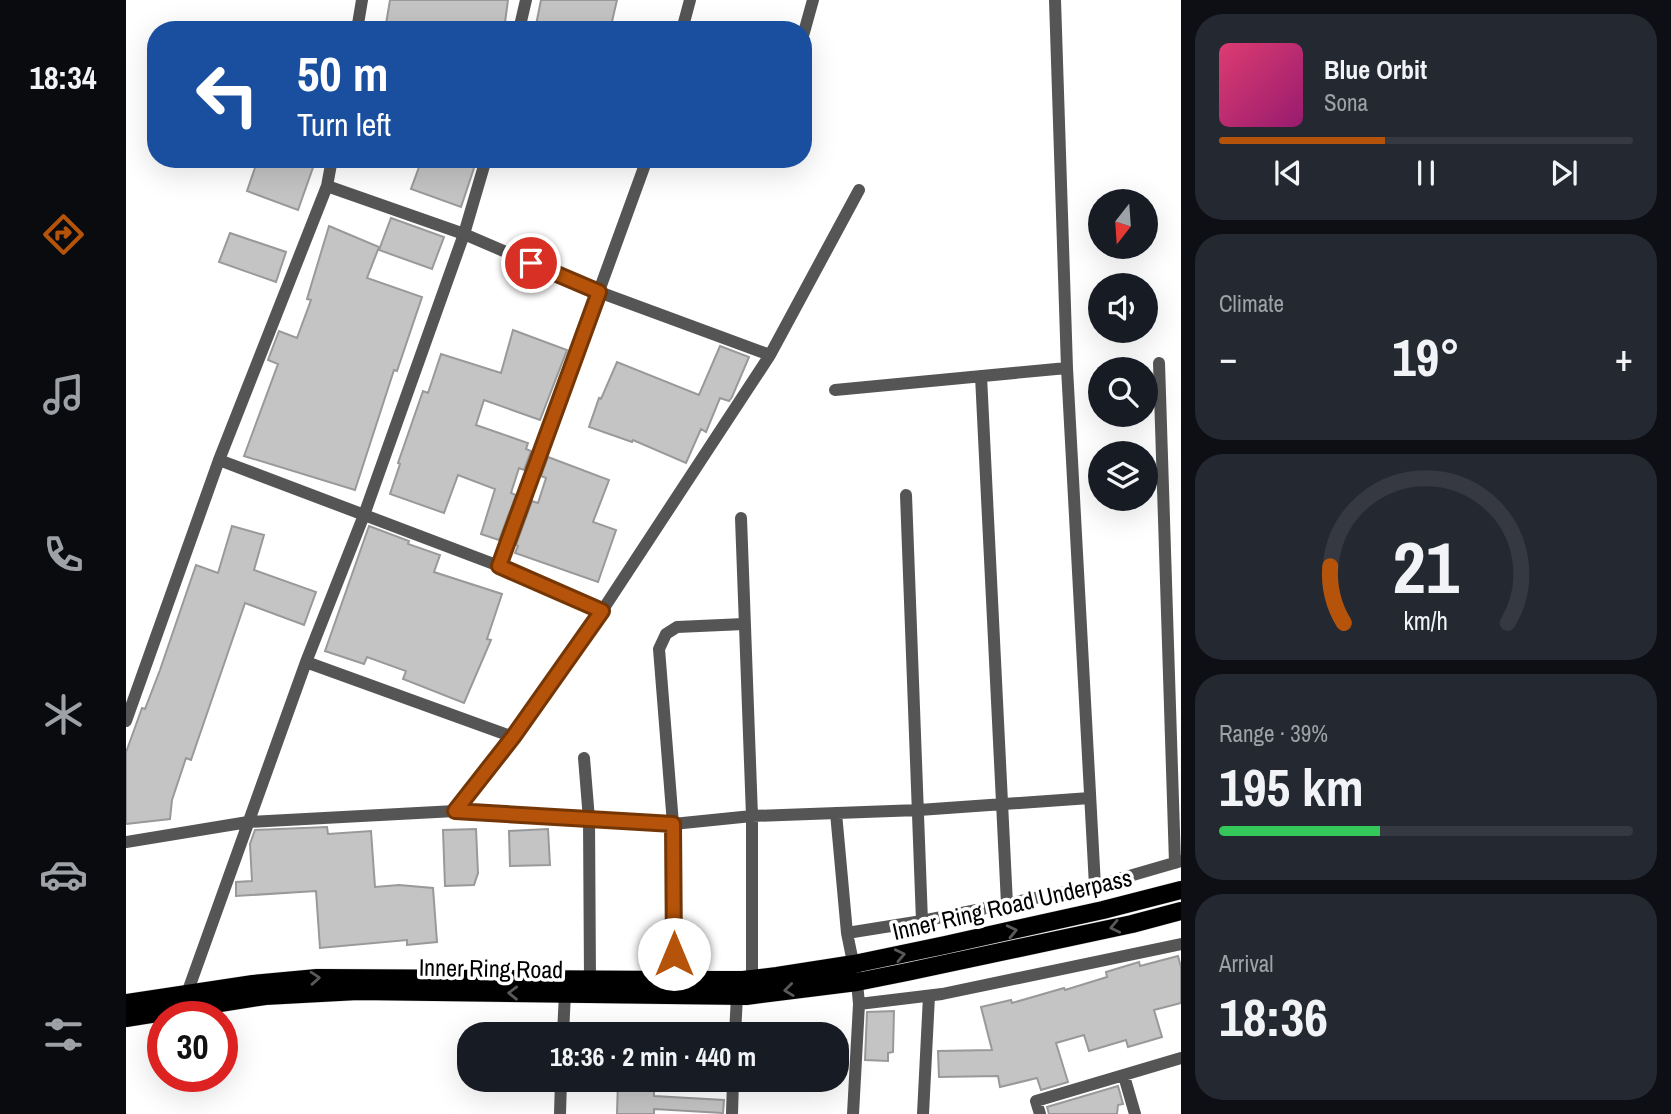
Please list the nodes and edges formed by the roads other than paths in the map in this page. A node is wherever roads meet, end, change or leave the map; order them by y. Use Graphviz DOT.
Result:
graph roads {
  1 [pos="362,0"];
  2 [pos="526,0"];
  3 [pos="690,0"];
  4 [pos="813,0"];
  5 [pos="1055,0"];
  6 [pos="358,21"];
  7 [pos="521,21"];
  8 [pos="684,21"];
  9 [pos="807,21"];
  10 [pos="330,168"];
  11 [pos="483,168"];
  12 [pos="644,168"];
  13 [pos="327,186"];
  14 [pos="859,190"];
  15 [pos="464,234"];
  16 [pos="599,292"];
  17 [pos="770,355"];
  18 [pos="1159,363"];
  19 [pos="1066,368"];
  20 [pos="981,376"];
  21 [pos="835,390"];
  22 [pos="219,460"];
  23 [pos="906,495"];
  24 [pos="364,515"];
  25 [pos="741,518"];
  26 [pos="499,566"];
  27 [pos="602,611"];
  28 [pos="744,624"];
  29 [pos="306,662"];
  30 [pos="126,721"];
  31 [pos="513,737"];
  32 [pos="584,758"];
  33 [pos="1090,798"];
  34 [pos="1003,806"];
  35 [pos="919,810"];
  36 [pos="455,811"];
  37 [pos="836,813"];
  38 [pos="751,816"];
  39 [pos="589,819"];
  40 [pos="248,821"];
  41 [pos="673,824"];
  42 [pos="126,842"];
  43 [pos="1178,862"];
  44 [pos="1094,886"];
  45 [pos="1181,890"];
  46 [pos="1007,904"];
  47 [pos="1181,911"];
  48 [pos="922,921"];
  49 [pos="847,933"];
  50 [pos="1181,944"];
  51 [pos="856,973"];
  52 [pos="751,979"];
  53 [pos="590,980"];
  54 [pos="674,980"];
  55 [pos="565,993"];
  56 [pos="737,996"];
  57 [pos="929,996"];
  58 [pos="183,1001"];
  59 [pos="187,1001"];
  60 [pos="197,1001"];
  61 [pos="126,1003"];
  62 [pos="147,1003"];
  63 [pos="859,1004"];
  64 [pos="147,1012"];
  65 [pos="126,1018"];
  66 [pos="564,1022"];
  67 [pos="736,1022"];
  68 [pos="1181,1058"];
  69 [pos="1124,1076"];
  70 [pos="561,1092"];
  71 [pos="733,1092"];
  72 [pos="560,1114"];
  73 [pos="732,1114"];
  74 [pos="853,1114"];
  75 [pos="923,1114"];
  76 [pos="1040,1114"];
  77 [pos="1135,1114"];
  1 -- 6 [label="street"];
  2 -- 7 [label="street"];
  3 -- 8 [label="street"];
  4 -- 9 [label="street"];
  5 -- 19 [label="street"];
  10 -- 13 [label="street"];
  11 -- 15 [label="street"];
  12 -- 16 [label="street"];
  13 -- 15 [label="street"];
  13 -- 22 [label="street"];
  14 -- 17 [label="street"];
  15 -- 16 [label="street"];
  15 -- 24 [label="street"];
  16 -- 17 [label="street"];
  16 -- 26 [label="street"];
  17 -- 27 [label="street"];
  18 -- 43 [label="street"];
  19 -- 20 [label="street"];
  19 -- 33 [label="street"];
  20 -- 21 [label="street"];
  20 -- 34 [label="street"];
  22 -- 24 [label="street"];
  22 -- 30 [label="street"];
  23 -- 35 [label="street"];
  24 -- 26 [label="street"];
  24 -- 29 [label="street"];
  25 -- 28 [label="street"];
  26 -- 27 [label="street"];
  27 -- 31 [label="street"];
  28 -- 38 [label="street"];
  28 -- 41 [label="street"];
  29 -- 31 [label="street"];
  29 -- 40 [label="street"];
  31 -- 36 [label="street"];
  32 -- 39 [label="street"];
  33 -- 34 [label="street"];
  33 -- 44 [label="street"];
  34 -- 35 [label="street"];
  34 -- 46 [label="street"];
  35 -- 37 [label="street"];
  35 -- 48 [label="street"];
  36 -- 39 [label="street"];
  36 -- 40 [label="street"];
  37 -- 38 [label="street"];
  37 -- 49 [label="street"];
  38 -- 41 [label="street"];
  38 -- 52 [label="street"];
  39 -- 41 [label="street"];
  39 -- 53 [label="street"];
  40 -- 42 [label="street"];
  40 -- 58 [label="street"];
  41 -- 54 [label="street"];
  43 -- 44 [label="street"];
  44 -- 46 [label="street"];
  51 -- 45 [label="main road, Inner Ring Road Underpass, one-way"];
  46 -- 48 [label="street"];
  47 -- 51 [label="main road, Inner Ring Road Underpass, one-way"];
  48 -- 49 [label="street"];
  49 -- 51 [label="street"];
  50 -- 57 [label="street"];
  51 -- 52 [label="main road, Inner Ring Road"];
  51 -- 56 [label="main road, Inner Ring Road, one-way"];
  51 -- 63 [label="street"];
  52 -- 54 [label="main road, Inner Ring Road"];
  53 -- 54 [label="main road, Inner Ring Road"];
  59 -- 53 [label="main road, Inner Ring Road, one-way"];
  55 -- 56 [label="main road, Inner Ring Road"];
  55 -- 60 [label="main road, Inner Ring Road, one-way"];
  55 -- 66 [label="street"];
  56 -- 67 [label="street"];
  57 -- 63 [label="street"];
  57 -- 75 [label="street"];
  61 -- 62 [label="main road, Inner Ring Road"];
  63 -- 74 [label="street"];
  64 -- 65 [label="main road, Inner Ring Road"];
  68 -- 69 [label="street"];
  69 -- 76 [label="street"];
  69 -- 77 [label="street"];
  70 -- 72 [label="street"];
  71 -- 73 [label="street"];
}
